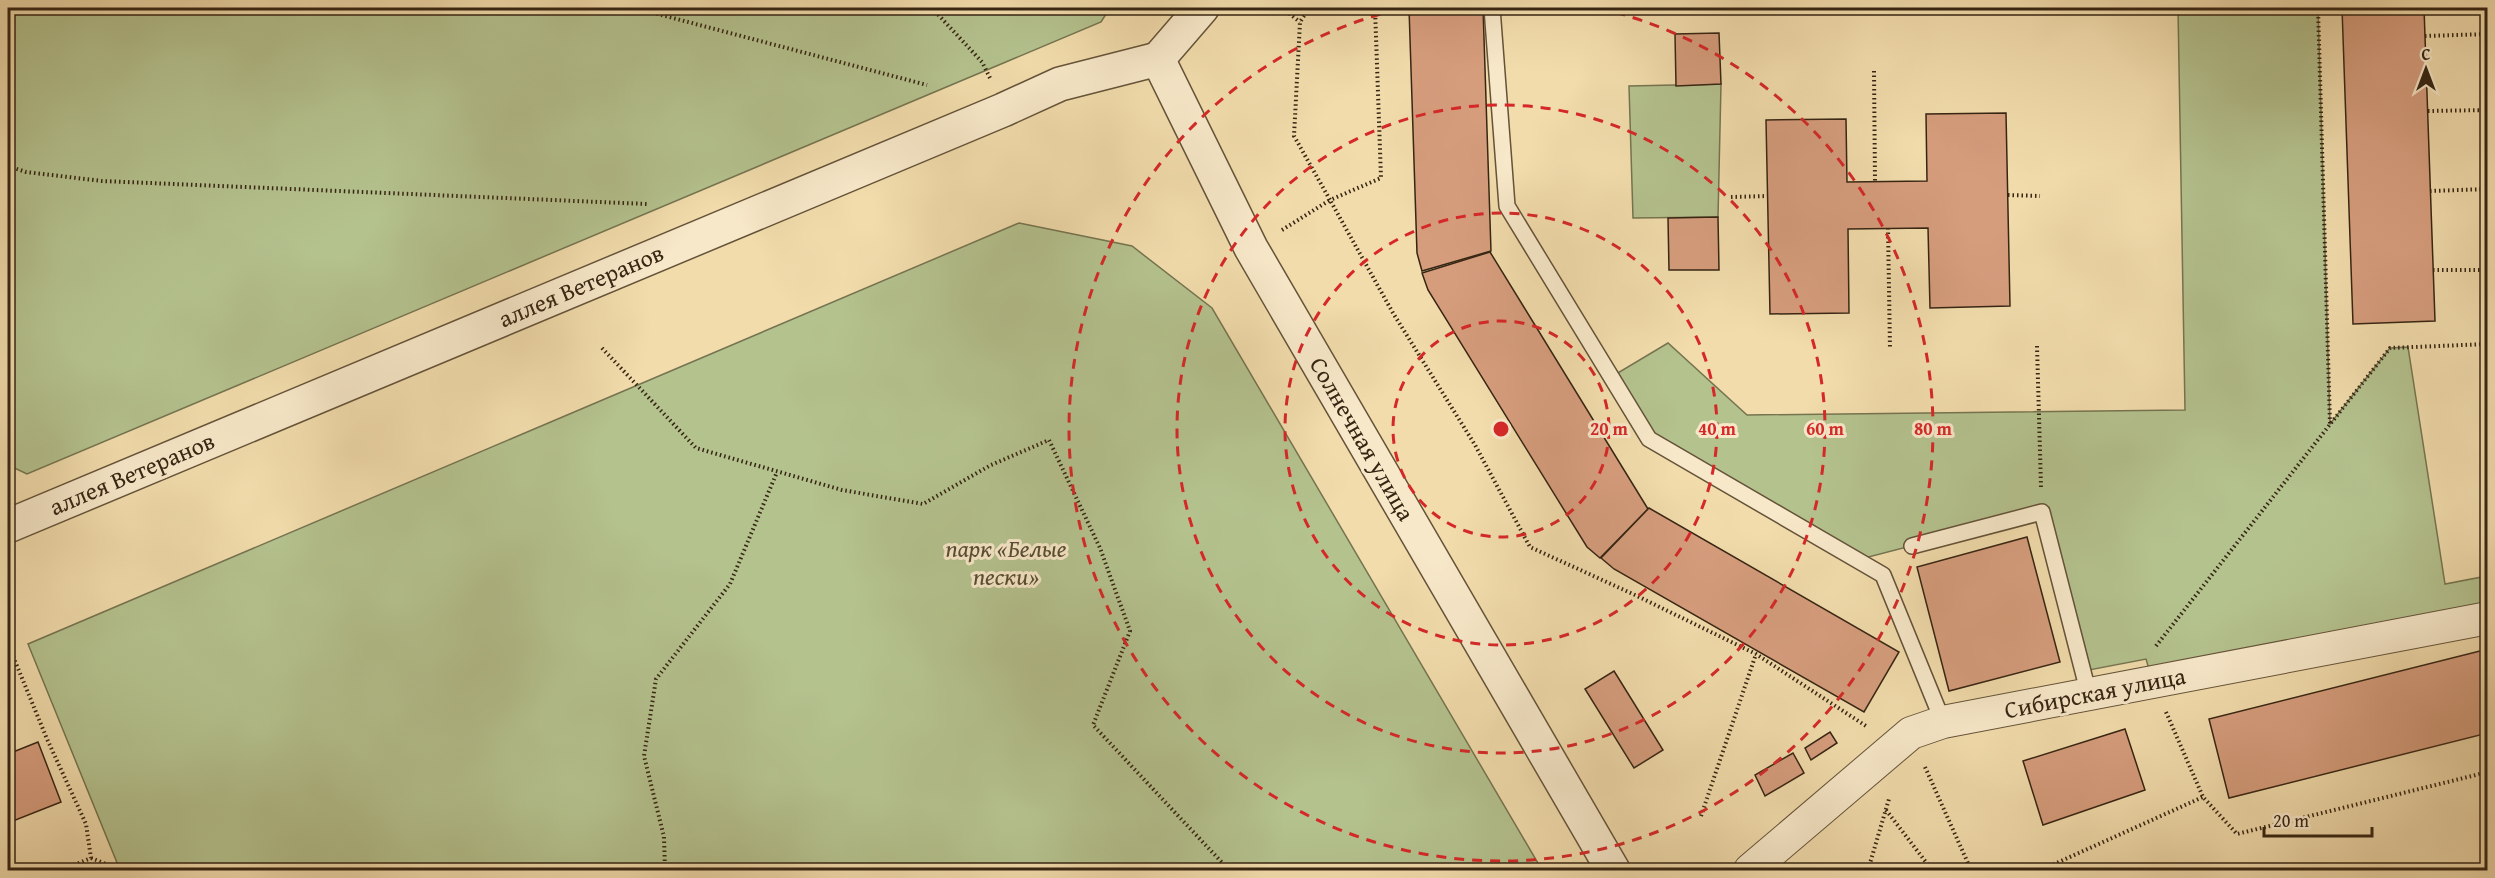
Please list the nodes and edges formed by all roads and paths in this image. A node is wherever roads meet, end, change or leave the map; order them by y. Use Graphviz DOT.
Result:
graph roads {
  1 [pos="634,8"];
  2 [pos="932,8"];
  3 [pos="1202,8"];
  4 [pos="1282,8"];
  5 [pos="1309,8"];
  6 [pos="1375,8"];
  7 [pos="1492,8"];
  8 [pos="2318,8"];
  9 [pos="1300,22"];
  10 [pos="2487,34"];
  11 [pos="2425,36"];
  12 [pos="1158,58"];
  13 [pos="1874,70"];
  14 [pos="991,81"];
  15 [pos="927,85"];
  16 [pos="2487,110"];
  17 [pos="2428,111"];
  18 [pos="8,166"];
  19 [pos="1875,182"];
  20 [pos="2487,189"];
  21 [pos="2430,191"];
  22 [pos="2007,195"];
  23 [pos="1768,196"];
  24 [pos="2040,196"];
  25 [pos="1731,197"];
  26 [pos="1330,200"];
  27 [pos="647,204"];
  28 [pos="1888,228"];
  29 [pos="1282,230"];
  30 [pos="2433,270"];
  31 [pos="2487,270"];
  32 [pos="2487,344"];
  33 [pos="2037,346"];
  34 [pos="602,348"];
  35 [pos="1890,349"];
  36 [pos="2330,425"];
  37 [pos="777,472"];
  38 [pos="2042,512"];
  39 [pos="8,526"];
  40 [pos="1912,546"];
  41 [pos="2487,618"];
  42 [pos="8,644"];
  43 [pos="2154,649"];
  44 [pos="1756,654"];
  45 [pos="2153,683"];
  46 [pos="2089,695"];
  47 [pos="1943,722"];
  48 [pos="1872,723"];
  49 [pos="1911,733"];
  50 [pos="2487,772"];
  51 [pos="2203,797"];
  52 [pos="1889,798"];
  53 [pos="1886,809"];
  54 [pos="1701,816"];
  55 [pos="91,858"];
  56 [pos="62,870"];
  57 [pos="121,870"];
  58 [pos="665,870"];
  59 [pos="1229,870"];
  60 [pos="1613,870"];
  61 [pos="1750,870"];
  62 [pos="1868,870"];
  63 [pos="1932,870"];
  64 [pos="1971,870"];
  65 [pos="2041,870"];
  1 -- 15 [label="path"];
  2 -- 14 [label="path"];
  3 -- 12 [label="street"];
  4 -- 9 [label="path"];
  5 -- 9 [label="path"];
  6 -- 26 [label="path"];
  7 -- 47 [label="lane"];
  8 -- 36 [label="path"];
  9 -- 26 [label="path"];
  10 -- 11 [label="path"];
  12 -- 39 [label="street, аллея Ветеранов"];
  12 -- 60 [label="street, Солнечная улица"];
  13 -- 19 [label="path"];
  16 -- 17 [label="path"];
  18 -- 27 [label="path"];
  20 -- 21 [label="path"];
  22 -- 24 [label="path"];
  23 -- 25 [label="path"];
  26 -- 29 [label="path"];
  26 -- 44 [label="path"];
  28 -- 35 [label="path"];
  30 -- 31 [label="path"];
  32 -- 36 [label="path"];
  33 -- 38 [label="path"];
  34 -- 37 [label="path"];
  36 -- 43 [label="path"];
  37 -- 58 [label="path"];
  37 -- 59 [label="path"];
  38 -- 40 [label="lane"];
  38 -- 46 [label="lane"];
  41 -- 45 [label="street, Сибирская улица"];
  42 -- 55 [label="path"];
  44 -- 48 [label="path"];
  44 -- 54 [label="path"];
  45 -- 46 [label="street, Сибирская улица"];
  45 -- 51 [label="path"];
  46 -- 47 [label="street, Сибирская улица"];
  47 -- 49 [label="street, Сибирская улица"];
  49 -- 61 [label="street, Сибирская улица"];
  49 -- 64 [label="path"];
  50 -- 51 [label="path"];
  51 -- 65 [label="path"];
  52 -- 53 [label="path"];
  53 -- 62 [label="path"];
  53 -- 63 [label="path"];
  55 -- 56 [label="path"];
  55 -- 57 [label="path"];
}
